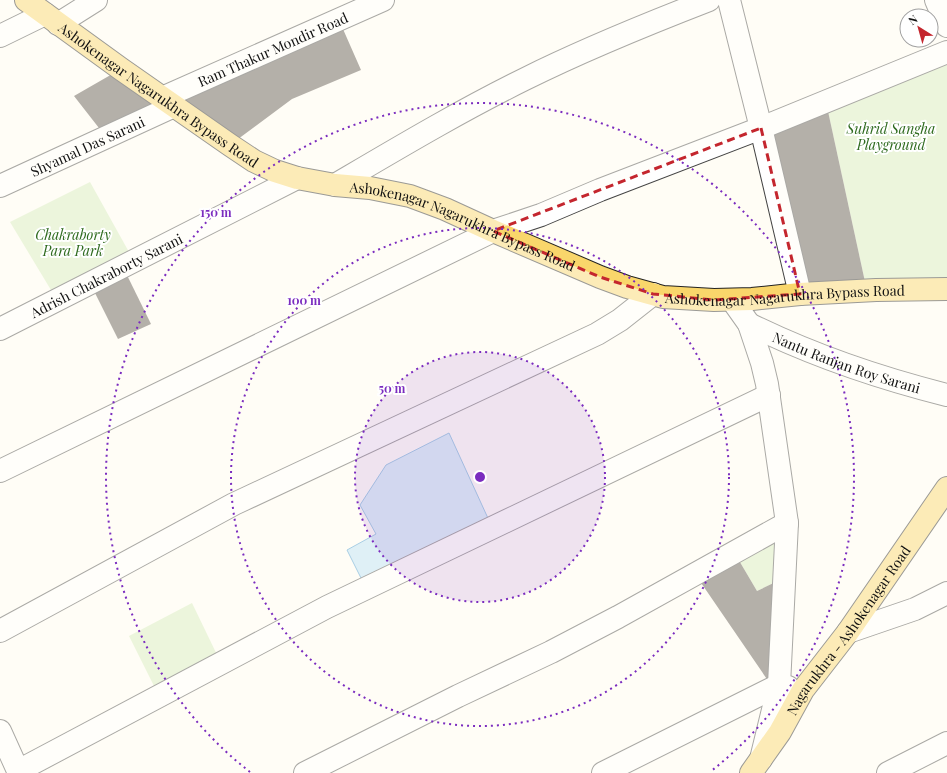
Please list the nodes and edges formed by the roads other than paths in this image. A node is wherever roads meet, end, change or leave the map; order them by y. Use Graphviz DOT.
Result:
graph roads {
  1 [pos="26,0"];
  2 [pos="96,0"];
  3 [pos="383,0"];
  4 [pos="708,0"];
  5 [pos="729,0"];
  6 [pos="936,0"];
  7 [pos="51,19"];
  8 [pos="947,26"];
  9 [pos="0,36"];
  10 [pos="947,52"];
  11 [pos="168,102"];
  12 [pos="761,128"];
  13 [pos="297,178"];
  14 [pos="335,185"];
  15 [pos="0,186"];
  16 [pos="493,231"];
  17 [pos="947,289"];
  18 [pos="653,294"];
  19 [pos="800,294"];
  20 [pos="732,300"];
  21 [pos="748,324"];
  22 [pos="0,329"];
  23 [pos="769,395"];
  24 [pos="947,395"];
  25 [pos="0,471"];
  26 [pos="947,488"];
  27 [pos="787,523"];
  28 [pos="947,593"];
  29 [pos="0,631"];
  30 [pos="848,632"];
  31 [pos="779,685"];
  32 [pos="803,690"];
  33 [pos="0,731"];
  34 [pos="947,743"];
  35 [pos="756,766"];
  36 [pos="19,772"];
  37 [pos="305,773"];
  38 [pos="603,773"];
  39 [pos="888,773"];
  1 -- 7 [label="main road, Ashokenagar Nagarukhra Bypass Road"];
  2 -- 7 [label="street"];
  3 -- 11 [label="street, Ram Thakur Mondir Road"];
  4 -- 14 [label="street"];
  5 -- 12 [label="street"];
  6 -- 8 [label="street"];
  7 -- 9 [label="street"];
  7 -- 11 [label="main road, Ashokenagar Nagarukhra Bypass Road"];
  10 -- 12 [label="street"];
  11 -- 13 [label="main road, Ashokenagar Nagarukhra Bypass Road"];
  11 -- 15 [label="street, Shyamal Das Sarani"];
  12 -- 16 [label="street"];
  12 -- 19 [label="street"];
  13 -- 14 [label="main road, Ashokenagar Nagarukhra Bypass Road"];
  13 -- 22 [label="street, Adrish Chakraborty Sarani"];
  14 -- 16 [label="main road, Ashokenagar Nagarukhra Bypass Road"];
  16 -- 18 [label="main road, Ashokenagar Nagarukhra Bypass Road"];
  16 -- 25 [label="street"];
  17 -- 19 [label="main road, Ashokenagar Nagarukhra Bypass Road"];
  18 -- 20 [label="main road, Ashokenagar Nagarukhra Bypass Road"];
  18 -- 29 [label="street"];
  19 -- 20 [label="main road, Ashokenagar Nagarukhra Bypass Road"];
  20 -- 21 [label="street"];
  21 -- 23 [label="street"];
  21 -- 24 [label="street, Nantu Ranjan Roy Sarani"];
  23 -- 27 [label="street"];
  23 -- 36 [label="street"];
  26 -- 30 [label="main road, Nagarukhra - Ashokenagar Road"];
  27 -- 31 [label="street"];
  27 -- 37 [label="street"];
  28 -- 30 [label="street"];
  30 -- 32 [label="main road, Nagarukhra - Ashokenagar Road"];
  31 -- 32 [label="street"];
  31 -- 35 [label="street"];
  31 -- 38 [label="street"];
  32 -- 35 [label="main road, Nagarukhra - Ashokenagar Road"];
  33 -- 36 [label="street"];
  34 -- 39 [label="street"];
}
